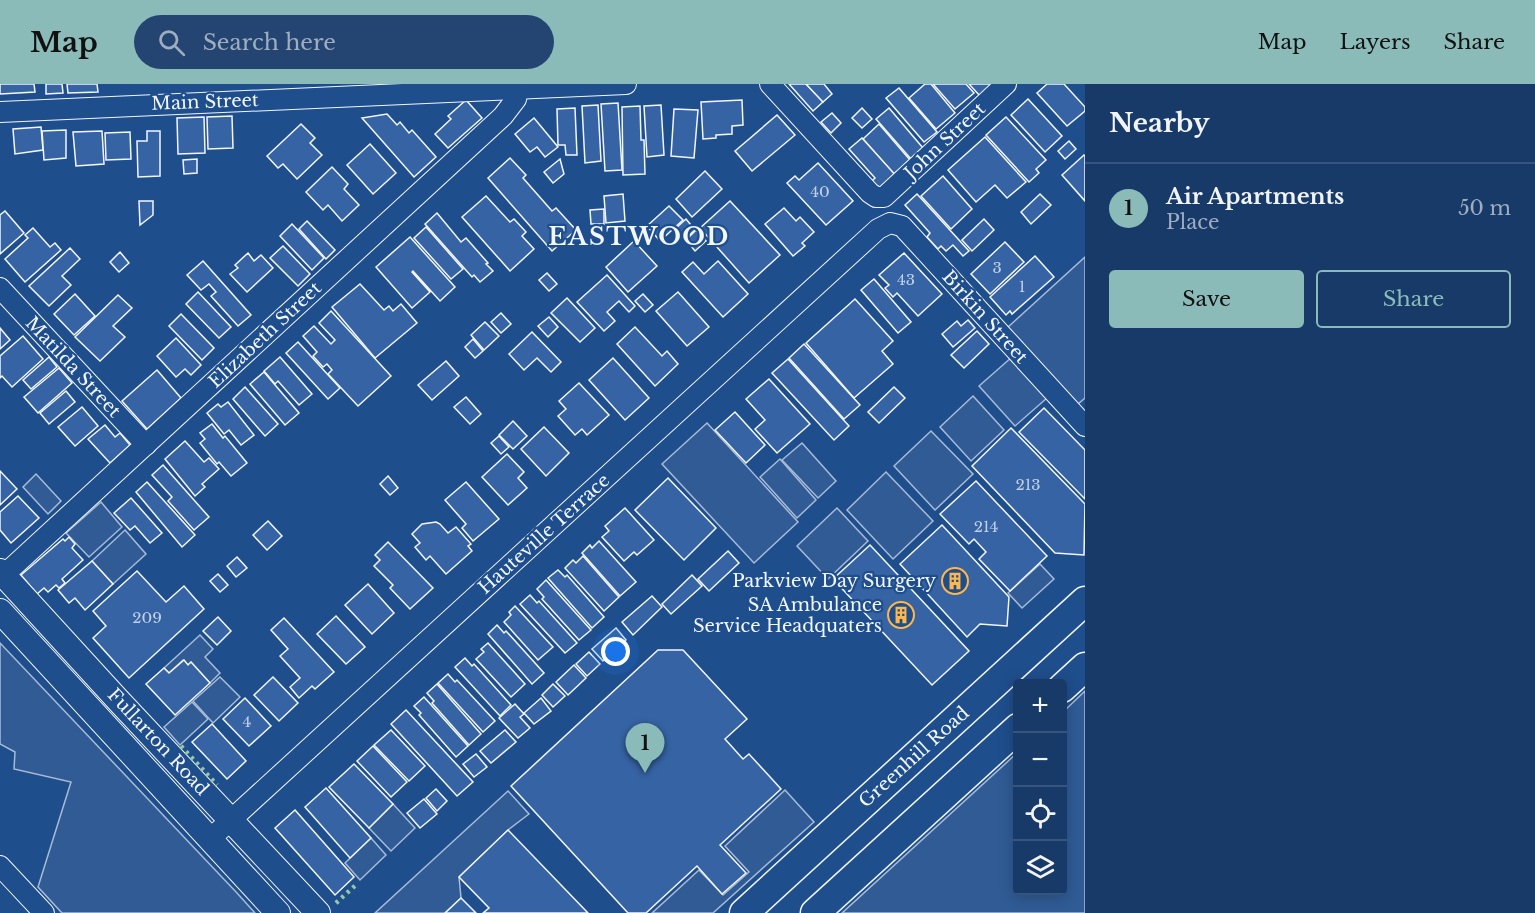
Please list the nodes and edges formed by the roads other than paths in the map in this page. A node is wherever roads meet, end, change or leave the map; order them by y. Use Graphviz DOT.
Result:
graph roads {
  1 [pos="626,84"];
  2 [pos="770,84"];
  3 [pos="1006,84"];
  4 [pos="518,89"];
  5 [pos="0,112"];
  6 [pos="878,229"];
  7 [pos="0,288"];
  8 [pos="1085,426"];
  9 [pos="146,445"];
  10 [pos="2,573"];
  11 [pos="1085,601"];
  12 [pos="0,611"];
  13 [pos="1085,667"];
  14 [pos="1067,683"];
  15 [pos="1013,732"];
  16 [pos="232,819"];
  17 [pos="210,839"];
  18 [pos="0,866"];
  19 [pos="44,913"];
  20 [pos="278,913"];
  21 [pos="318,913"];
  22 [pos="744,913"];
  23 [pos="815,913"];
  1 -- 4 [label="street, Main Street"];
  2 -- 3 [label="street, John Street"];
  4 -- 5 [label="street, Main Street"];
  4 -- 9 [label="street, Elizabeth Street"];
  6 -- 8 [label="street, Birkin Street"];
  6 -- 16 [label="street, Hauteville Terrace"];
  7 -- 9 [label="street, Matilda Street"];
  9 -- 10 [label="street, Elizabeth Street"];
  10 -- 16 [label="main road, Fullarton Road"];
  11 -- 22 [label="highway, Greenhill Road"];
  12 -- 17 [label="main road, Fullarton Road"];
  13 -- 14 [label="highway"];
  15 -- 23 [label="highway"];
  16 -- 17 [label="street, Hauteville Terrace"];
  16 -- 21 [label="main road, Fullarton Road"];
  17 -- 20 [label="main road, Fullarton Road"];
  18 -- 19 [label="street"];
}
